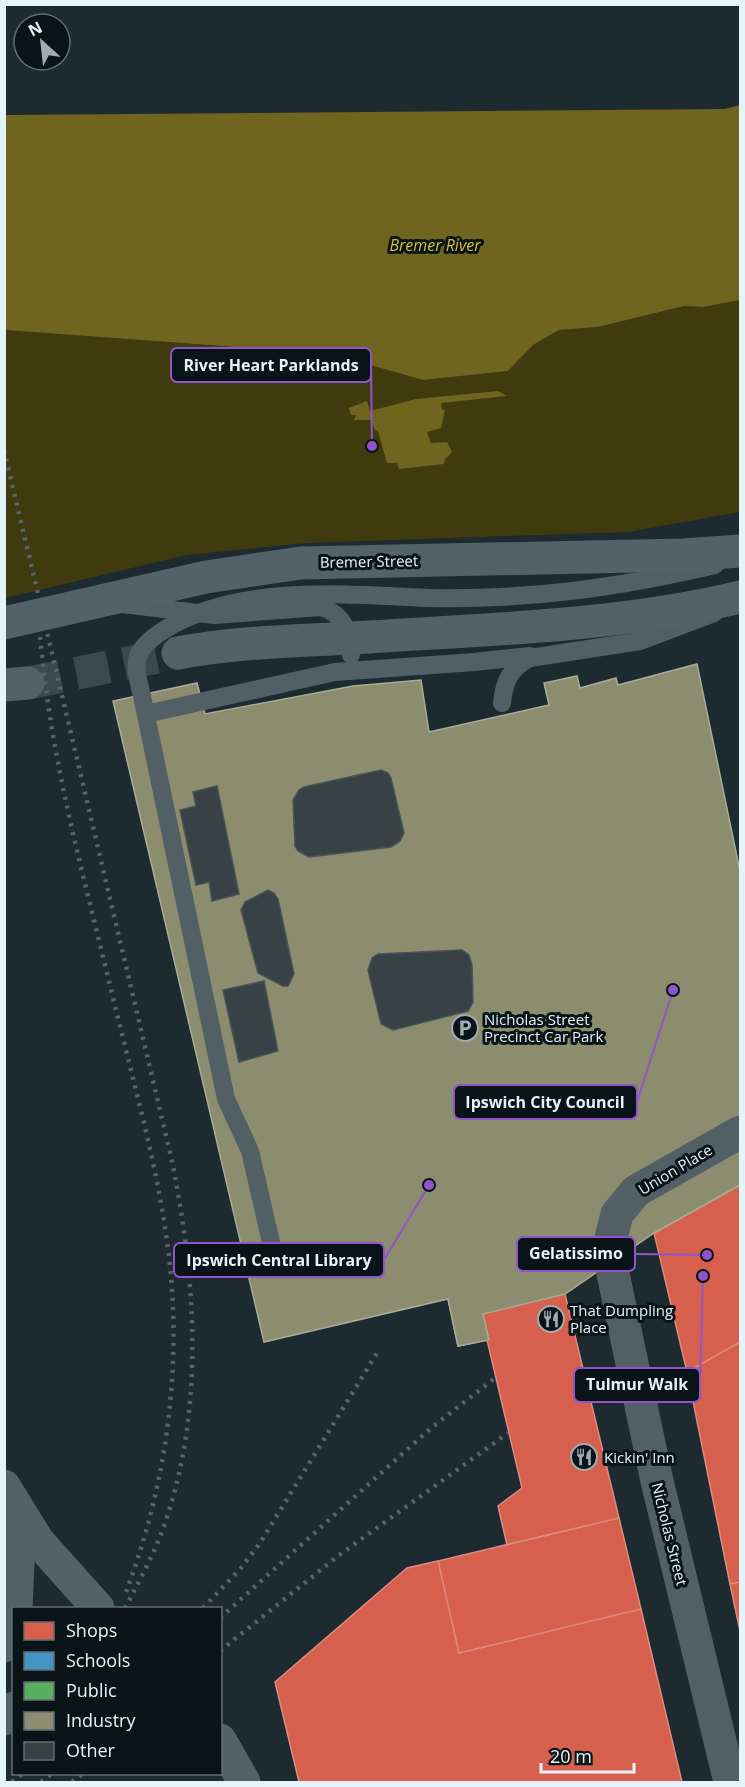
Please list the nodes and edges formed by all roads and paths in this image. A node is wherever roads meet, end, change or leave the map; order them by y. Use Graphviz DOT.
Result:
graph roads {
  1 [pos="741,551"];
  2 [pos="741,560"];
  3 [pos="741,599"];
  4 [pos="89,603"];
  5 [pos="4,623"];
  6 [pos="350,646"];
  7 [pos="178,653"];
  8 [pos="544,655"];
  9 [pos="502,704"];
  10 [pos="147,720"];
  11 [pos="741,1131"];
  12 [pos="617,1214"];
  13 [pos="273,1251"];
  14 [pos="4,1486"];
  15 [pos="4,1503"];
  16 [pos="85,1603"];
  17 [pos="16,1607"];
  18 [pos="12,1626"];
  19 [pos="4,1646"];
  20 [pos="222,1744"];
  21 [pos="244,1782"];
  22 [pos="730,1782"];
  1 -- 4 [label="street, Bremer Street"];
  2 -- 10 [label="lane, bridge"];
  3 -- 6 [label="street"];
  3 -- 8 [label="lane"];
  4 -- 5 [label="street, Bremer Street"];
  4 -- 6 [label="lane"];
  6 -- 7 [label="street"];
  8 -- 9 [label="lane"];
  8 -- 10 [label="lane, bridge"];
  10 -- 13 [label="lane"];
  11 -- 12 [label="street, Union Place"];
  12 -- 22 [label="street, Nicholas Street"];
  14 -- 16 [label="street"];
  15 -- 17 [label="street"];
  18 -- 19 [label="street"];
  20 -- 21 [label="street"];
}
